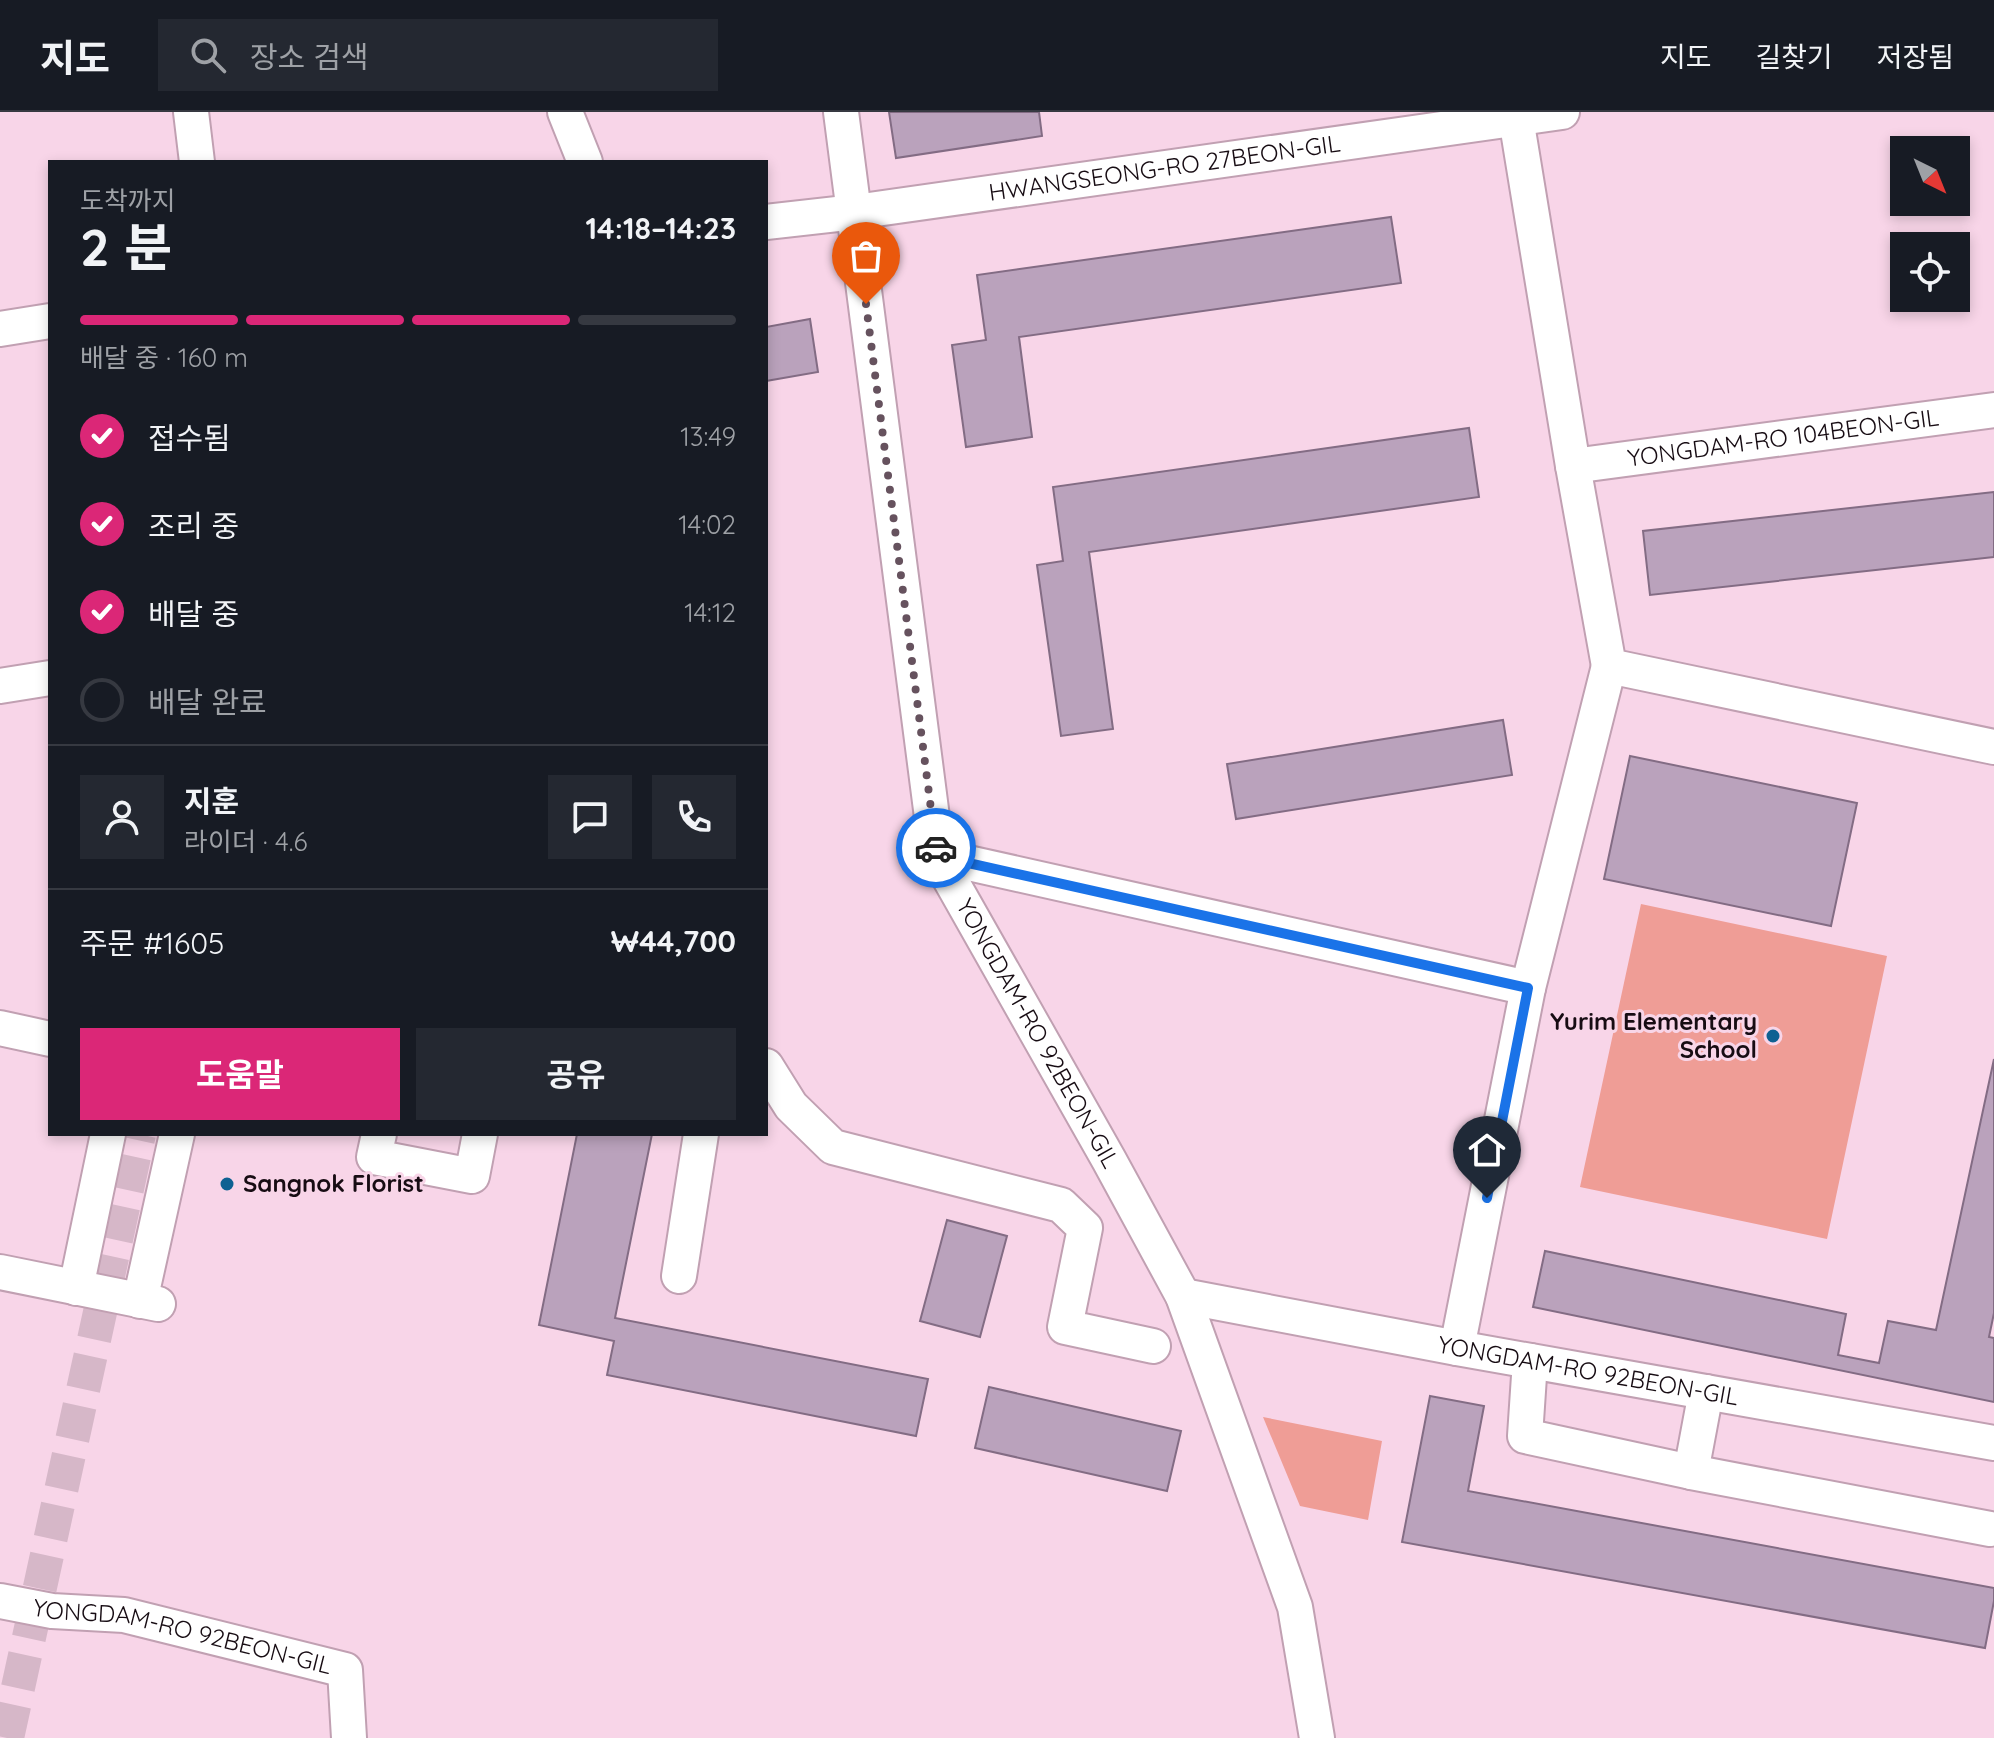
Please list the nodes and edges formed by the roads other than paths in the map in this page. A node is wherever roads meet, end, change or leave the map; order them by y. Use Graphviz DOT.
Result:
graph roads {
  1 [pos="191,112"];
  2 [pos="565,112"];
  3 [pos="841,112"];
  4 [pos="1562,112"];
  5 [pos="1516,115"];
  6 [pos="197,160"];
  7 [pos="584,160"];
  8 [pos="855,212"];
  9 [pos="768,222"];
  10 [pos="48,321"];
  11 [pos="0,329"];
  12 [pos="1994,410"];
  13 [pos="1573,466"];
  14 [pos="1609,666"];
  15 [pos="48,678"];
  16 [pos="0,686"];
  17 [pos="1994,747"];
  18 [pos="937,856"];
  19 [pos="1528,988"];
  20 [pos="0,1028"];
  21 [pos="48,1039"];
  22 [pos="768,1069"];
  23 [pos="108,1136"];
  24 [pos="177,1136"];
  25 [pos="379,1136"];
  26 [pos="480,1136"];
  27 [pos="701,1136"];
  28 [pos="0,1272"];
  29 [pos="679,1276"];
  30 [pos="76,1288"];
  31 [pos="1183,1296"];
  32 [pos="1153,1346"];
  33 [pos="1457,1348"];
  34 [pos="1530,1361"];
  35 [pos="1706,1392"];
  36 [pos="1994,1443"];
  37 [pos="1691,1472"];
  38 [pos="1990,1529"];
  39 [pos="0,1601"];
  40 [pos="349,1738"];
  41 [pos="1317,1738"];
  1 -- 6 [label="street"];
  2 -- 7 [label="street"];
  3 -- 8 [label="street, YONGDAM-RO 92BEON-GIL"];
  4 -- 5 [label="street, HWANGSEONG-RO 27BEON-GIL"];
  5 -- 8 [label="street, HWANGSEONG-RO 27BEON-GIL"];
  5 -- 13 [label="street"];
  8 -- 9 [label="street, HWANGSEONG-RO 27BEON-GIL"];
  8 -- 18 [label="street, YONGDAM-RO 92BEON-GIL"];
  10 -- 11 [label="street"];
  12 -- 13 [label="street, YONGDAM-RO 104BEON-GIL"];
  13 -- 14 [label="street"];
  14 -- 17 [label="street"];
  14 -- 19 [label="street"];
  15 -- 16 [label="street"];
  18 -- 19 [label="street, YONGDAM-RO 92BEON-GIL"];
  18 -- 31 [label="street, YONGDAM-RO 92BEON-GIL"];
  19 -- 33 [label="street"];
  20 -- 21 [label="street"];
  22 -- 32 [label="street"];
  23 -- 30 [label="street"];
  24 -- 30 [label="street"];
  25 -- 26 [label="street"];
  27 -- 29 [label="street"];
  28 -- 30 [label="street"];
  31 -- 33 [label="street, YONGDAM-RO 92BEON-GIL"];
  31 -- 41 [label="street, YONGDAM-RO 92BEON-GIL"];
  33 -- 34 [label="street, YONGDAM-RO 92BEON-GIL"];
  34 -- 35 [label="street, YONGDAM-RO 92BEON-GIL"];
  34 -- 37 [label="street"];
  35 -- 36 [label="street, YONGDAM-RO 92BEON-GIL"];
  35 -- 37 [label="street"];
  37 -- 38 [label="street"];
  39 -- 40 [label="street, YONGDAM-RO 92BEON-GIL"];
}
